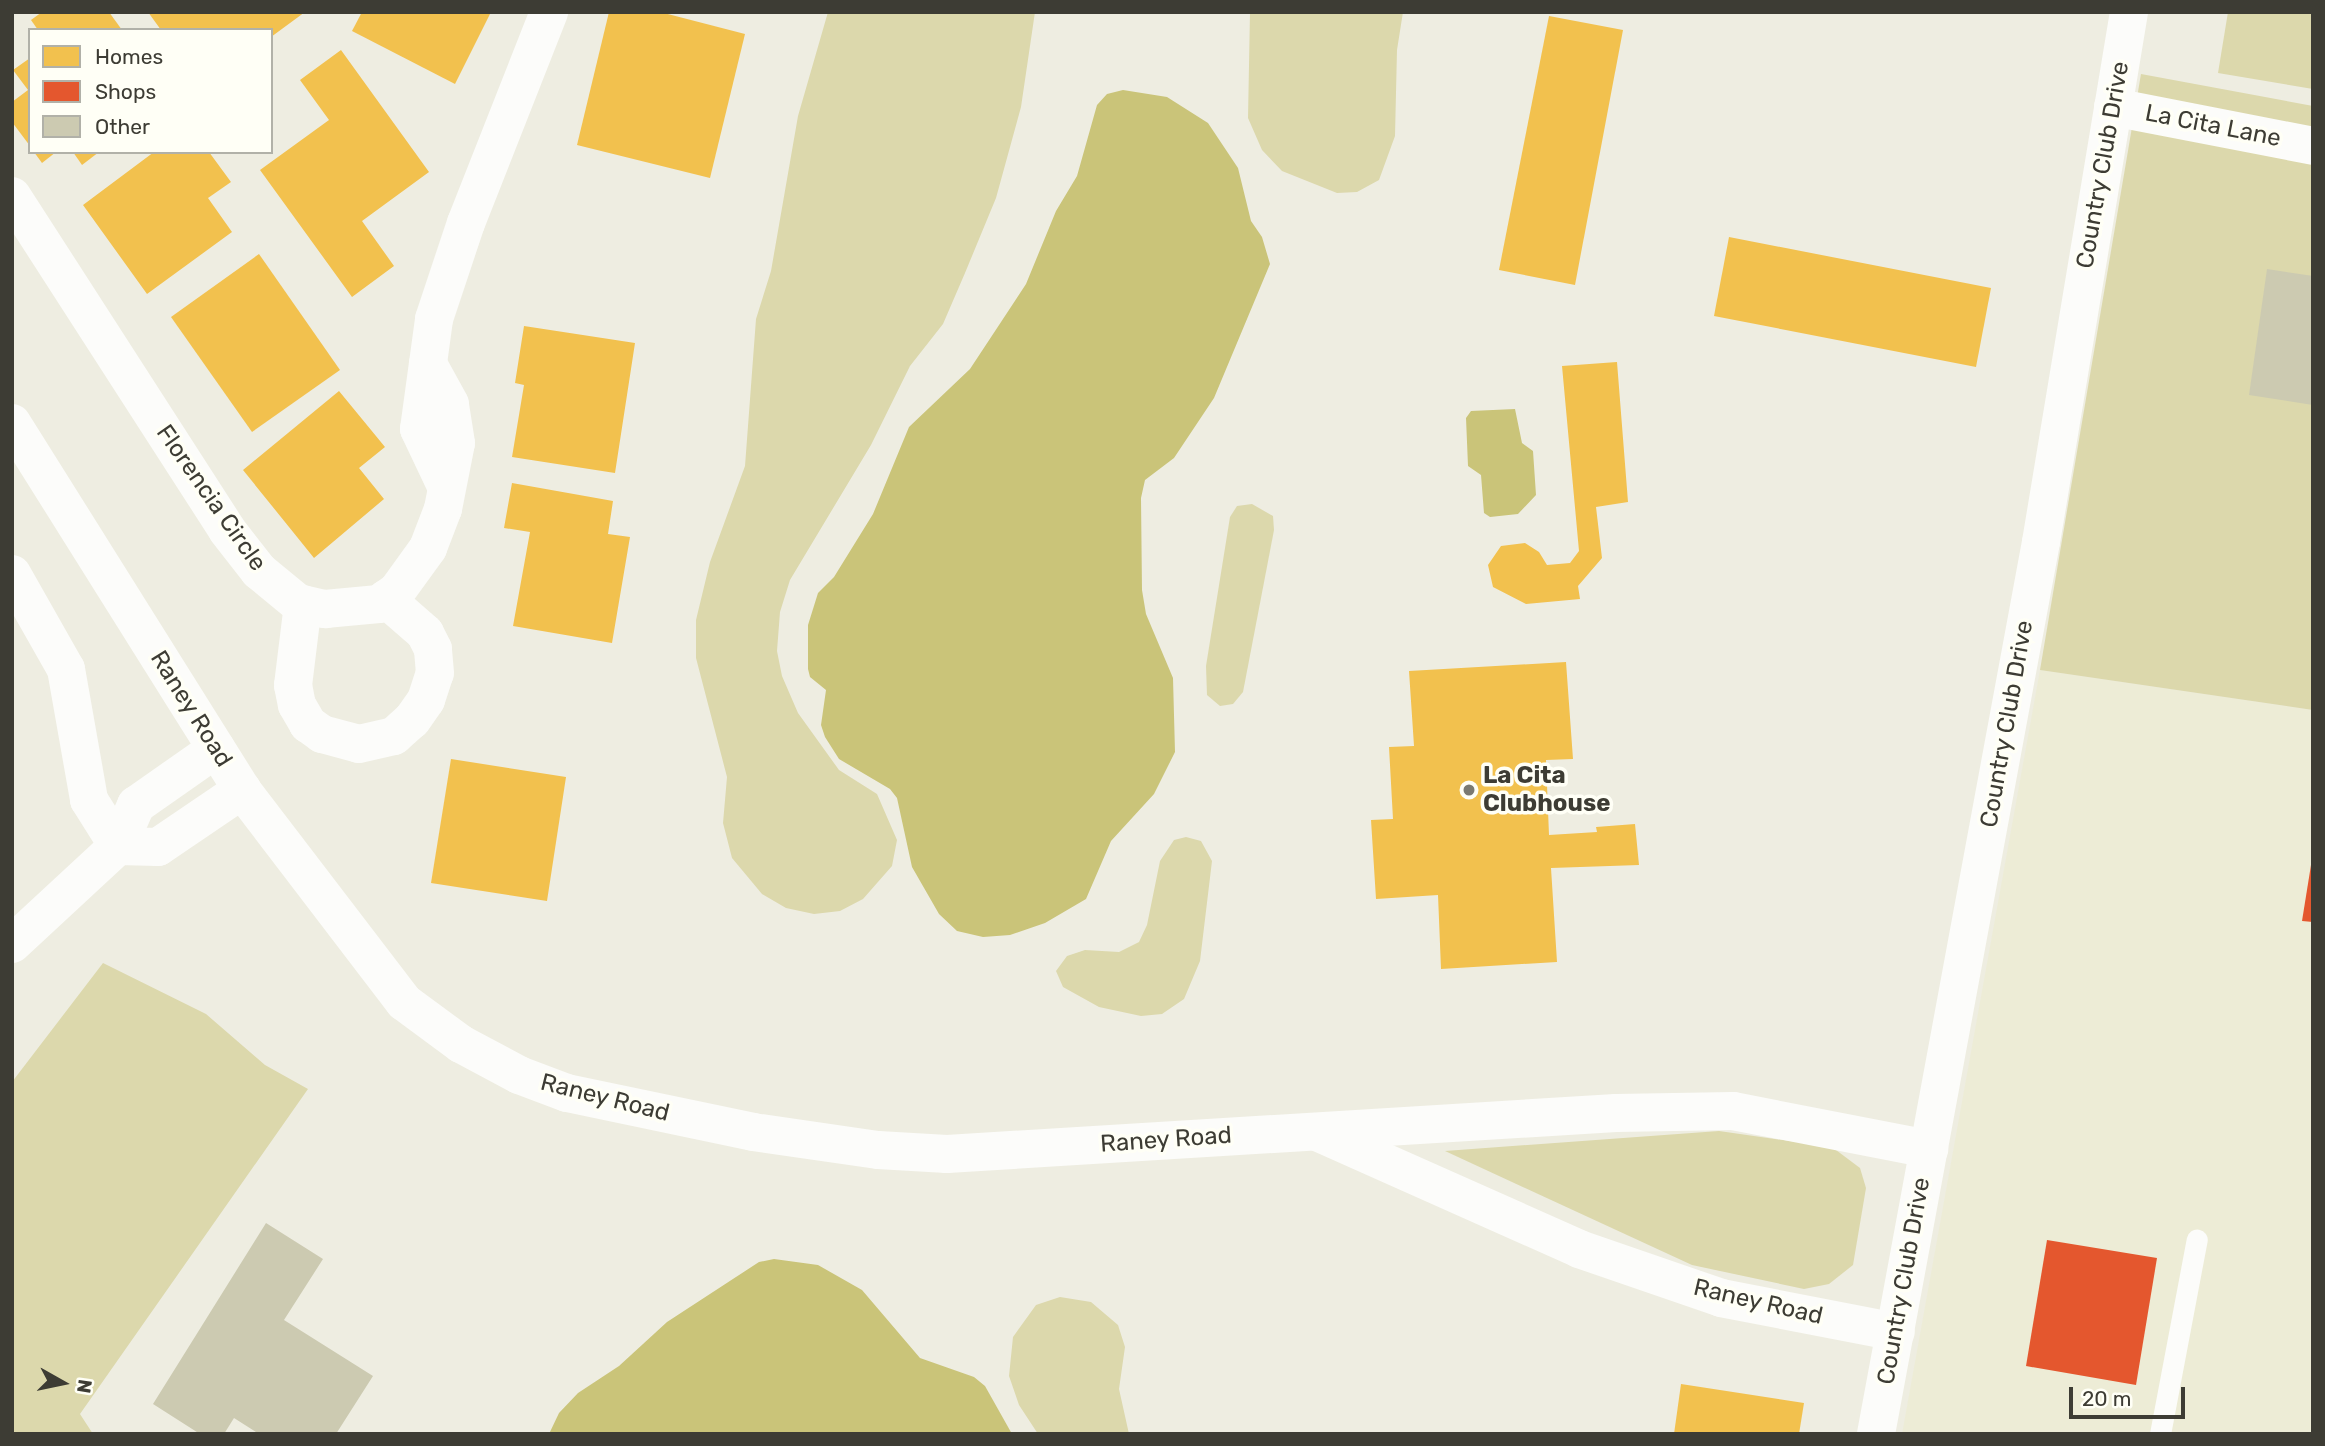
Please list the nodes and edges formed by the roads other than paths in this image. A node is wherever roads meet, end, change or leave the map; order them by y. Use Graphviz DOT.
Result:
graph roads {
  1 [pos="549,12"];
  2 [pos="2129,12"];
  3 [pos="2113,107"];
  4 [pos="2313,146"];
  5 [pos="12,196"];
  6 [pos="12,423"];
  7 [pos="12,574"];
  8 [pos="386,599"];
  9 [pos="303,604"];
  10 [pos="216,749"];
  11 [pos="242,790"];
  12 [pos="118,846"];
  13 [pos="12,944"];
  14 [pos="1314,1130"];
  15 [pos="1929,1149"];
  16 [pos="2197,1239"];
  17 [pos="1896,1332"];
  18 [pos="1876,1434"];
  19 [pos="2160,1434"];
  1 -- 8 [label="street, Florencia Circle"];
  2 -- 3 [label="street, Country Club Drive"];
  3 -- 4 [label="street, La Cita Lane"];
  3 -- 15 [label="street, Country Club Drive"];
  5 -- 9 [label="street, Florencia Circle"];
  6 -- 10 [label="street, Raney Road"];
  7 -- 12 [label="street"];
  8 -- 9 [label="street, Florencia Circle"];
  8 -- 9 [label="street"];
  10 -- 11 [label="street, Raney Road"];
  10 -- 12 [label="street"];
  11 -- 12 [label="street"];
  11 -- 14 [label="street, Raney Road"];
  12 -- 13 [label="street"];
  14 -- 15 [label="street, Raney Road"];
  14 -- 17 [label="street, Raney Road"];
  15 -- 17 [label="street, Country Club Drive"];
  16 -- 19 [label="lane"];
  17 -- 18 [label="street, Country Club Drive"];
}
